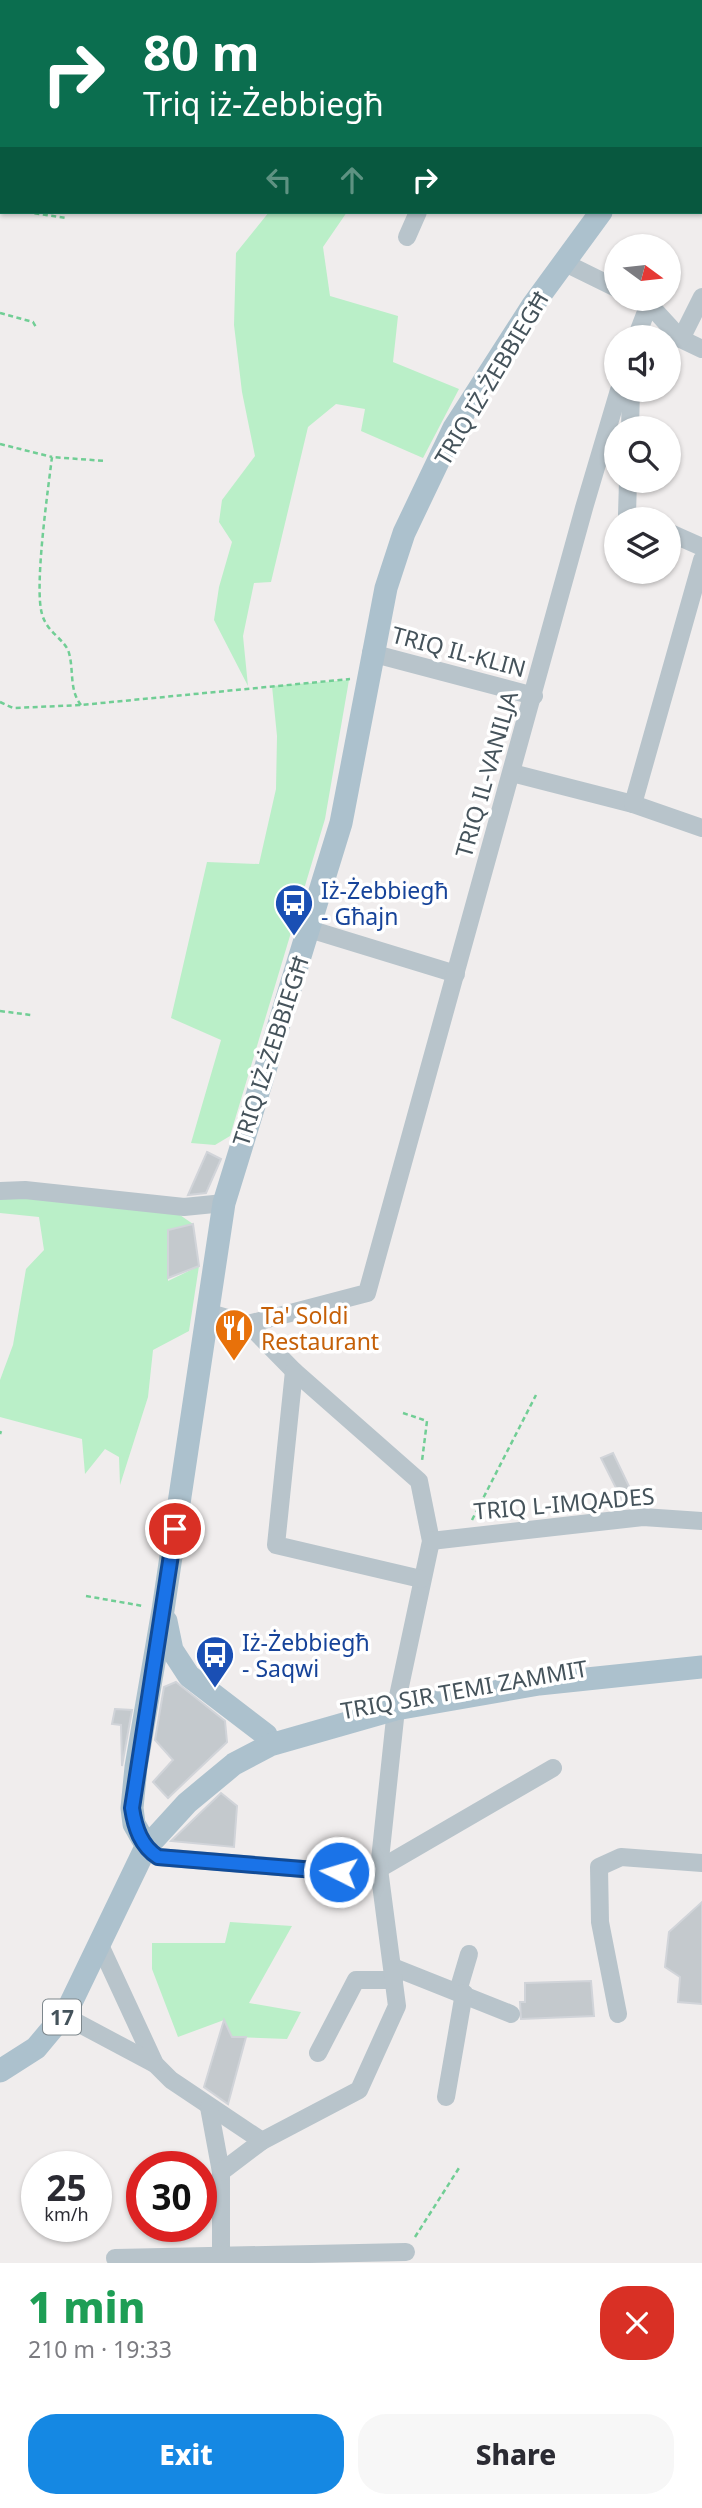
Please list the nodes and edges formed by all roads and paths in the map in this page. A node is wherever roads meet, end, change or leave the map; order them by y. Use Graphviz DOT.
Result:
graph roads {
  1 [pos="40,214"];
  2 [pos="417,214"];
  3 [pos="600,214"];
  4 [pos="611,214"];
  5 [pos="67,218"];
  6 [pos="586,233"];
  7 [pos="407,237"];
  8 [pos="563,262"];
  9 [pos="604,282"];
  10 [pos="702,297"];
  11 [pos="655,312"];
  12 [pos="0,313"];
  13 [pos="667,325"];
  14 [pos="37,329"];
  15 [pos="681,339"];
  16 [pos="702,349"];
  17 [pos="615,402"];
  18 [pos="0,444"];
  19 [pos="52,457"];
  20 [pos="106,461"];
  21 [pos="681,538"];
  22 [pos="702,547"];
  23 [pos="702,560"];
  24 [pos="371,653"];
  25 [pos="367,677"];
  26 [pos="534,696"];
  27 [pos="0,702"];
  28 [pos="81,705"];
  29 [pos="512,773"];
  30 [pos="633,804"];
  31 [pos="702,828"];
  32 [pos="309,929"];
  33 [pos="456,974"];
  34 [pos="0,1011"];
  35 [pos="31,1015"];
  36 [pos="0,1191"];
  37 [pos="224,1203"];
  38 [pos="206,1312"];
  39 [pos="248,1324"];
  40 [pos="294,1371"];
  41 [pos="536,1395"];
  42 [pos="403,1413"];
  43 [pos="419,1481"];
  44 [pos="702,1521"];
  45 [pos="464,1537"];
  46 [pos="431,1541"];
  47 [pos="421,1579"];
  48 [pos="86,1597"];
  49 [pos="163,1610"];
  50 [pos="702,1657"];
  51 [pos="702,1667"];
  52 [pos="189,1676"];
  53 [pos="149,1688"];
  54 [pos="397,1703"];
  55 [pos="266,1735"];
  56 [pos="553,1768"];
  57 [pos="144,1844"];
  58 [pos="702,1863"];
  59 [pos="379,1869"];
  60 [pos="99,1943"];
  61 [pos="469,1954"];
  62 [pos="393,1974"];
  63 [pos="461,1992"];
  64 [pos="67,2011"];
  65 [pos="511,2014"];
  66 [pos="618,2014"];
  67 [pos="318,2053"];
  68 [pos="0,2055"];
  69 [pos="155,2064"];
  70 [pos="0,2071"];
  71 [pos="446,2096"];
  72 [pos="209,2107"];
  73 [pos="262,2141"];
  74 [pos="459,2168"];
  75 [pos="221,2172"];
  76 [pos="406,2252"];
  77 [pos="115,2258"];
  78 [pos="220,2258"];
  1 -- 5 [label="path"];
  2 -- 7 [label="street"];
  3 -- 6 [label="main road, TRIQ IŻ-ŻEBBIEGĦ"];
  4 -- 6 [label="main road, TRIQ IŻ-ŻEBBIEGĦ"];
  6 -- 8 [label="main road, TRIQ IŻ-ŻEBBIEGĦ"];
  8 -- 9 [label="street"];
  8 -- 24 [label="main road, TRIQ IŻ-ŻEBBIEGĦ"];
  10 -- 15 [label="street"];
  11 -- 13 [label="street"];
  12 -- 14 [label="path"];
  15 -- 16 [label="street"];
  17 -- 26 [label="street, TRIQ IL-VANILJA"];
  18 -- 19 [label="path"];
  19 -- 20 [label="path"];
  19 -- 28 [label="path"];
  21 -- 22 [label="street"];
  23 -- 30 [label="street"];
  24 -- 25 [label="main road, TRIQ IŻ-ŻEBBIEGĦ"];
  24 -- 26 [label="street, TRIQ IL-KLIN"];
  25 -- 28 [label="path"];
  25 -- 32 [label="main road, TRIQ IŻ-ŻEBBIEGĦ"];
  26 -- 29 [label="street, TRIQ IL-VANILJA"];
  27 -- 28 [label="path"];
  29 -- 30 [label="street"];
  29 -- 33 [label="street, TRIQ IL-VANILJA"];
  30 -- 31 [label="street"];
  32 -- 33 [label="street"];
  32 -- 37 [label="main road, TRIQ IŻ-ŻEBBIEGĦ"];
  33 -- 39 [label="street, TRIQ IL-VANILJA"];
  34 -- 35 [label="path"];
  36 -- 37 [label="street"];
  37 -- 38 [label="main road, TRIQ IŻ-ŻEBBIEGĦ"];
  38 -- 39 [label="street"];
  38 -- 49 [label="main road, TRIQ IŻ-ŻEBBIEGĦ"];
  39 -- 40 [label="street"];
  40 -- 43 [label="street"];
  40 -- 47 [label="street"];
  41 -- 45 [label="path"];
  42 -- 43 [label="path"];
  43 -- 46 [label="street"];
  44 -- 45 [label="street, TRIQ L-IMQADES"];
  45 -- 46 [label="street, TRIQ L-IMQADES"];
  46 -- 47 [label="street"];
  47 -- 54 [label="street"];
  48 -- 49 [label="path"];
  49 -- 52 [label="main road"];
  49 -- 53 [label="main road, TRIQ IŻ-ŻEBBIEGĦ"];
  50 -- 54 [label="main road, TRIQ SIR TEMI ZAMMIT"];
  51 -- 54 [label="main road, TRIQ SIR TEMI ZAMMIT"];
  52 -- 53 [label="main road"];
  52 -- 55 [label="main road"];
  53 -- 57 [label="main road, TRIQ IŻ-ŻEBBIEGĦ"];
  54 -- 55 [label="main road, TRIQ SIR TEMI ZAMMIT"];
  54 -- 57 [label="main road, TRIQ SIR TEMI ZAMMIT"];
  54 -- 59 [label="street"];
  55 -- 57 [label="main road, TRIQ SIR TEMI ZAMMIT"];
  56 -- 59 [label="street"];
  57 -- 59 [label="street"];
  57 -- 60 [label="main road, 17"];
  57 -- 68 [label="main road, 17"];
  58 -- 66 [label="street"];
  59 -- 62 [label="street"];
  60 -- 64 [label="main road, 17"];
  60 -- 69 [label="street"];
  61 -- 63 [label="street"];
  62 -- 63 [label="street"];
  62 -- 67 [label="street"];
  62 -- 73 [label="street"];
  63 -- 65 [label="street"];
  63 -- 71 [label="street"];
  64 -- 69 [label="street"];
  64 -- 70 [label="main road, 17"];
  69 -- 72 [label="street"];
  72 -- 73 [label="street"];
  72 -- 75 [label="street"];
  73 -- 75 [label="street"];
  74 -- 76 [label="path"];
  75 -- 78 [label="street"];
  76 -- 78 [label="street"];
  77 -- 78 [label="street"];
}
